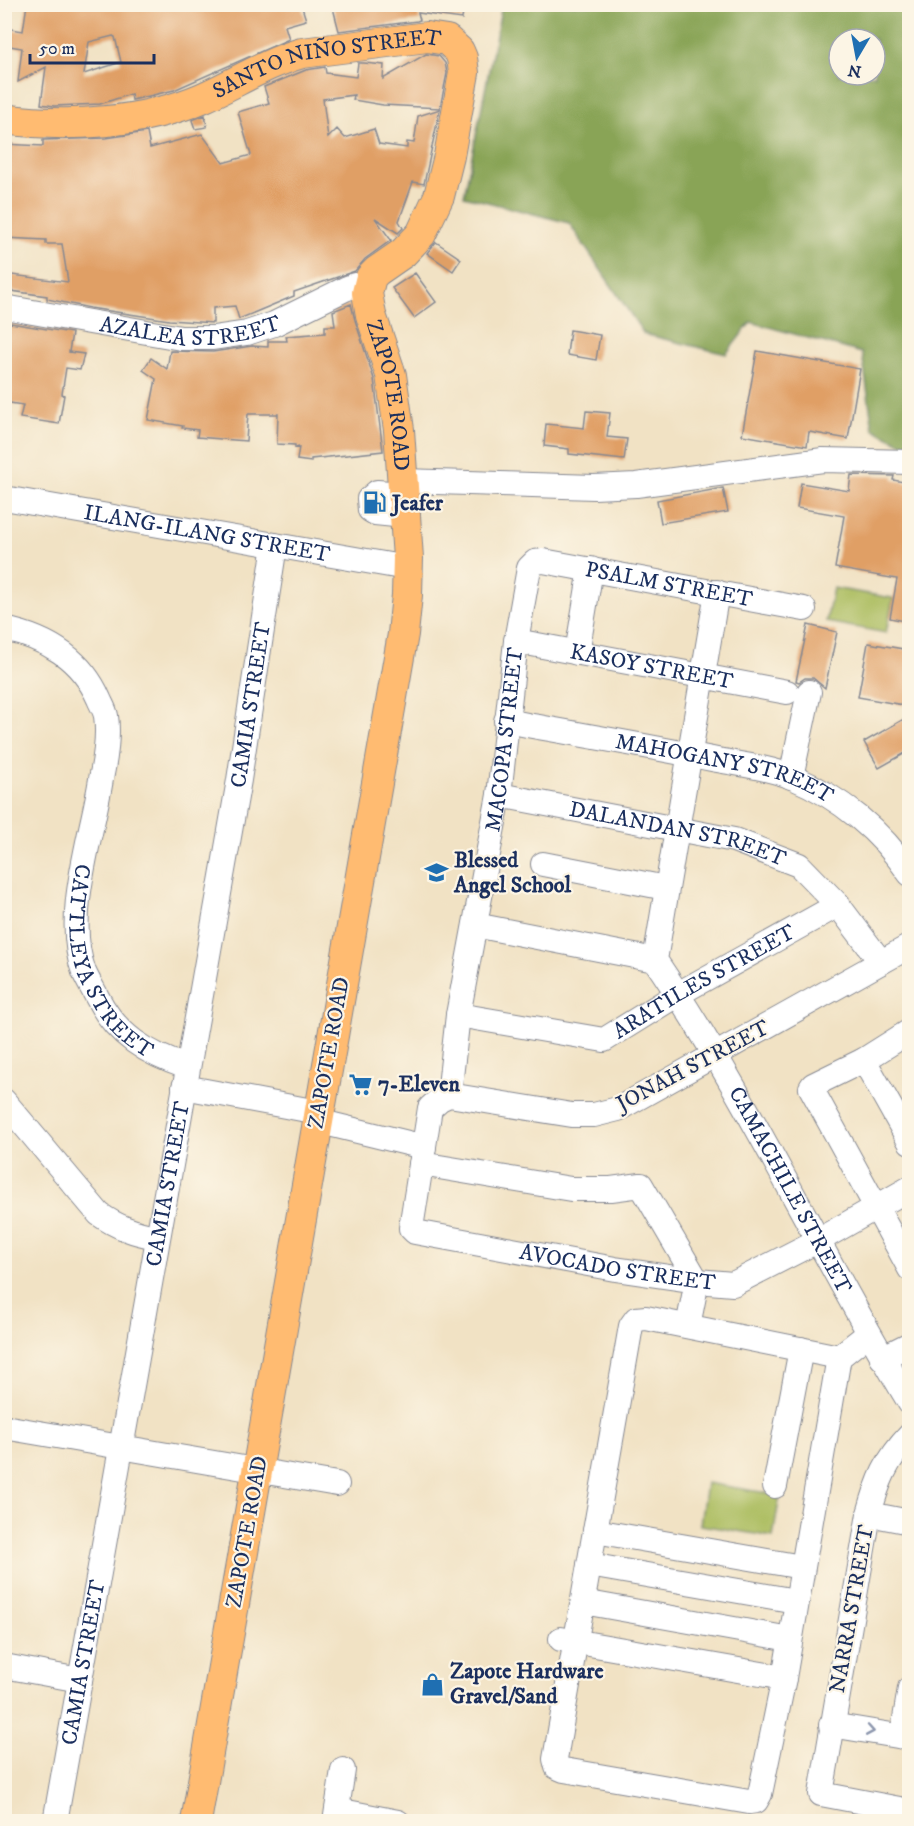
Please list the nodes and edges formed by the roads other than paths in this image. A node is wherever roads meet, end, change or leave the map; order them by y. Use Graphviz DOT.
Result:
graph roads {
  1 [pos="4,119"];
  2 [pos="368,285"];
  3 [pos="4,307"];
  4 [pos="909,462"];
  5 [pos="404,497"];
  6 [pos="4,498"];
  7 [pos="275,545"];
  8 [pos="535,562"];
  9 [pos="408,568"];
  10 [pos="591,569"];
  11 [pos="717,592"];
  12 [pos="804,609"];
  13 [pos="4,629"];
  14 [pos="516,641"];
  15 [pos="577,653"];
  16 [pos="704,676"];
  17 [pos="506,721"];
  18 [pos="688,754"];
  19 [pos="791,777"];
  20 [pos="499,795"];
  21 [pos="676,829"];
  22 [pos="543,864"];
  23 [pos="909,874"];
  24 [pos="666,888"];
  25 [pos="838,905"];
  26 [pos="475,925"];
  27 [pos="909,946"];
  28 [pos="655,960"];
  29 [pos="881,962"];
  30 [pos="678,994"];
  31 [pos="458,1015"];
  32 [pos="909,1031"];
  33 [pos="716,1056"];
  34 [pos="864,1060"];
  35 [pos="186,1077"];
  36 [pos="449,1095"];
  37 [pos="4,1101"];
  38 [pos="318,1116"];
  39 [pos="909,1142"];
  40 [pos="422,1156"];
  41 [pos="909,1188"];
  42 [pos="875,1208"];
  43 [pos="157,1237"];
  44 [pos="819,1240"];
  45 [pos="909,1269"];
  46 [pos="697,1281"];
  47 [pos="688,1326"];
  48 [pos="868,1334"];
  49 [pos="909,1344"];
  50 [pos="801,1349"];
  51 [pos="839,1357"];
  52 [pos="882,1358"];
  53 [pos="909,1403"];
  54 [pos="4,1427"];
  55 [pos="909,1435"];
  56 [pos="121,1447"];
  57 [pos="258,1469"];
  58 [pos="337,1484"];
  59 [pos="775,1486"];
  60 [pos="869,1514"];
  61 [pos="909,1522"];
  62 [pos="595,1531"];
  63 [pos="589,1565"];
  64 [pos="802,1567"];
  65 [pos="796,1601"];
  66 [pos="583,1602"];
  67 [pos="790,1639"];
  68 [pos="568,1641"];
  69 [pos="4,1666"];
  70 [pos="784,1678"];
  71 [pos="80,1680"];
  72 [pos="909,1688"];
  73 [pos="831,1725"];
  74 [pos="906,1737"];
  75 [pos="343,1770"];
  76 [pos="909,1811"];
  77 [pos="336,1815"];
  78 [pos="55,1821"];
  79 [pos="196,1821"];
  80 [pos="398,1821"];
  1 -- 2 [label="main road, SANTO NIÑO STREET"];
  2 -- 3 [label="street, AZALEA STREET"];
  2 -- 5 [label="main road, ZAPOTE ROAD"];
  4 -- 5 [label="street"];
  5 -- 9 [label="main road, ZAPOTE ROAD"];
  6 -- 7 [label="street, ILANG-ILANG STREET"];
  7 -- 9 [label="street, ILANG-ILANG STREET"];
  7 -- 35 [label="street, CAMIA STREET"];
  8 -- 10 [label="street, PSALM STREET"];
  8 -- 14 [label="street, MACOPA STREET"];
  9 -- 38 [label="main road, ZAPOTE ROAD"];
  10 -- 11 [label="street, PSALM STREET"];
  10 -- 15 [label="street"];
  11 -- 12 [label="street, PSALM STREET"];
  11 -- 16 [label="street"];
  13 -- 35 [label="street, CATTLEYA STREET"];
  14 -- 15 [label="street, KASOY STREET"];
  14 -- 17 [label="street, MACOPA STREET"];
  15 -- 16 [label="street, KASOY STREET"];
  16 -- 18 [label="street"];
  16 -- 19 [label="street, KASOY STREET"];
  17 -- 18 [label="street, MAHOGANY STREET"];
  17 -- 20 [label="street, MACOPA STREET"];
  18 -- 19 [label="street, MAHOGANY STREET"];
  18 -- 21 [label="street"];
  19 -- 23 [label="street, MAHOGANY STREET"];
  20 -- 21 [label="street, DALANDAN STREET"];
  20 -- 26 [label="street, MACOPA STREET"];
  21 -- 24 [label="street"];
  21 -- 25 [label="street, DALANDAN STREET"];
  22 -- 24 [label="street"];
  24 -- 28 [label="street"];
  25 -- 29 [label="street, DALANDAN STREET"];
  25 -- 30 [label="street, ARATILES STREET"];
  26 -- 28 [label="street"];
  26 -- 31 [label="street, MACOPA STREET"];
  27 -- 29 [label="street, JONAH STREET"];
  28 -- 30 [label="street, CAMACHILE STREET"];
  29 -- 33 [label="street, JONAH STREET"];
  30 -- 31 [label="street, ARATILES STREET"];
  30 -- 33 [label="street, CAMACHILE STREET"];
  31 -- 36 [label="street, MACOPA STREET"];
  32 -- 34 [label="street"];
  33 -- 36 [label="street, JONAH STREET"];
  33 -- 44 [label="street, CAMACHILE STREET"];
  34 -- 39 [label="street"];
  34 -- 42 [label="street"];
  35 -- 38 [label="street, CATTLEYA STREET"];
  35 -- 43 [label="street, CAMIA STREET"];
  36 -- 40 [label="street"];
  37 -- 43 [label="street"];
  38 -- 40 [label="street, CATTLEYA STREET"];
  38 -- 57 [label="main road, ZAPOTE ROAD"];
  40 -- 46 [label="street, CATTLEYA STREET"];
  40 -- 46 [label="street, AVOCADO STREET"];
  41 -- 42 [label="street, AVOCADO STREET"];
  42 -- 44 [label="street, AVOCADO STREET"];
  42 -- 45 [label="street"];
  43 -- 56 [label="street, CAMIA STREET"];
  44 -- 46 [label="street, AVOCADO STREET"];
  44 -- 48 [label="street, CAMACHILE STREET"];
  46 -- 47 [label="street"];
  47 -- 50 [label="street"];
  47 -- 62 [label="street"];
  48 -- 51 [label="street"];
  48 -- 52 [label="street, CAMACHILE STREET"];
  49 -- 52 [label="street"];
  50 -- 51 [label="street"];
  50 -- 59 [label="street"];
  51 -- 64 [label="street"];
  52 -- 53 [label="street, CAMACHILE STREET"];
  54 -- 56 [label="street"];
  55 -- 60 [label="street, NARRA STREET"];
  56 -- 57 [label="street"];
  56 -- 71 [label="street, CAMIA STREET"];
  57 -- 58 [label="street"];
  57 -- 79 [label="main road, ZAPOTE ROAD"];
  60 -- 61 [label="street"];
  60 -- 73 [label="street, NARRA STREET"];
  62 -- 63 [label="street"];
  62 -- 64 [label="street"];
  63 -- 65 [label="street"];
  63 -- 66 [label="street"];
  64 -- 65 [label="street"];
  65 -- 67 [label="street"];
  66 -- 67 [label="street"];
  66 -- 68 [label="street"];
  67 -- 70 [label="street"];
  68 -- 70 [label="street"];
  68 -- 70 [label="street"];
  69 -- 71 [label="street"];
  71 -- 78 [label="street, CAMIA STREET"];
  72 -- 74 [label="street"];
  73 -- 74 [label="street, one-way"];
  73 -- 76 [label="street, NARRA STREET"];
  75 -- 77 [label="street"];
  77 -- 80 [label="street"];
}
